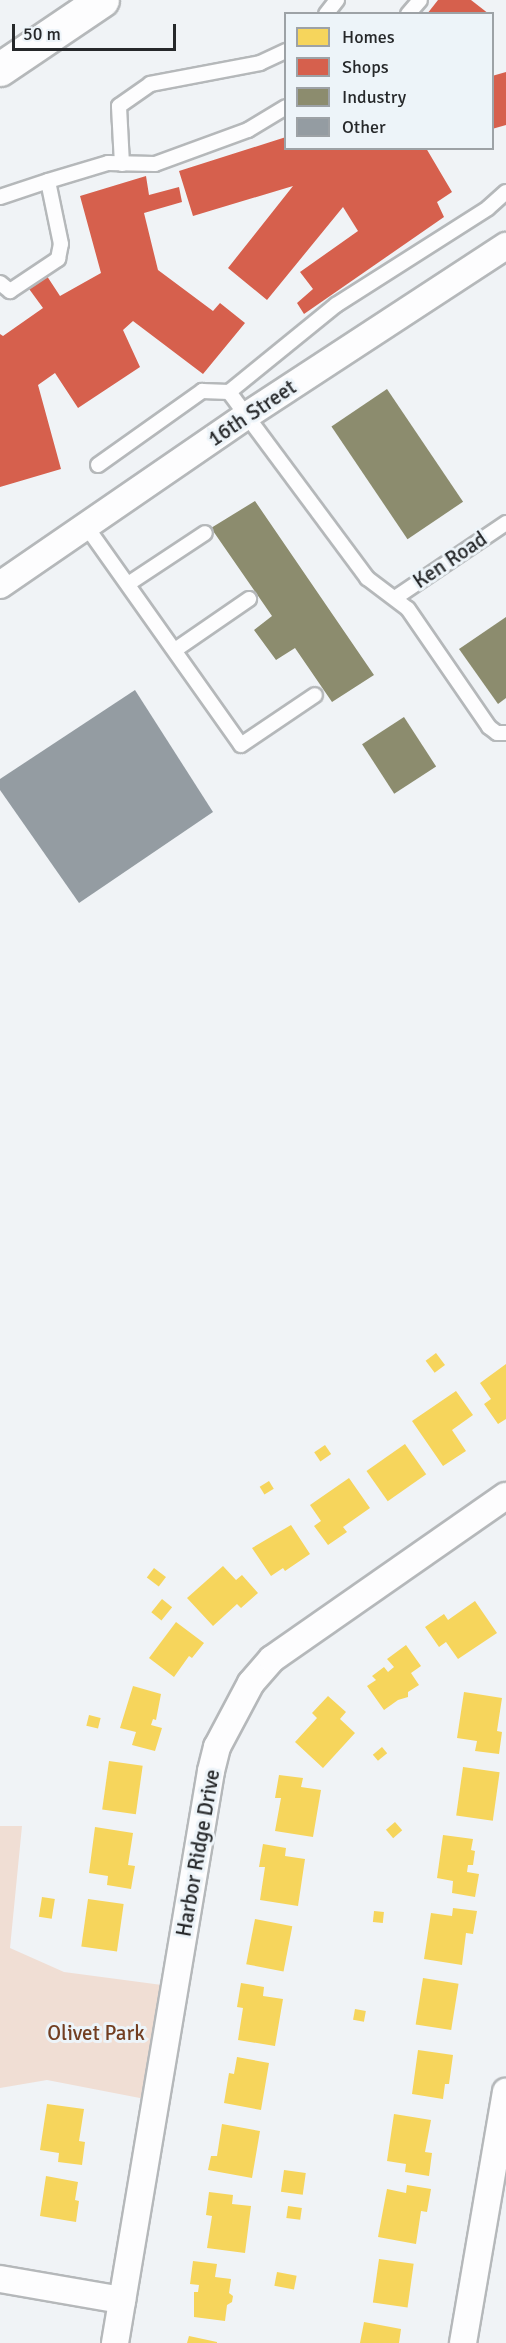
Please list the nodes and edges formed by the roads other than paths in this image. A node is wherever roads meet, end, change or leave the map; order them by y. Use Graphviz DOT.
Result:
graph roads {
  1 [pos="102,0"];
  2 [pos="420,0"];
  3 [pos="410,12"];
  4 [pos="284,51"];
  5 [pos="0,69"];
  6 [pos="284,108"];
  7 [pos="122,164"];
  8 [pos="48,181"];
  9 [pos="506,192"];
  10 [pos="0,197"];
  11 [pos="506,246"];
  12 [pos="0,283"];
  13 [pos="229,392"];
  14 [pos="246,416"];
  15 [pos="98,465"];
  16 [pos="506,523"];
  17 [pos="86,526"];
  18 [pos="206,533"];
  19 [pos="128,584"];
  20 [pos="0,585"];
  21 [pos="395,598"];
  22 [pos="249,599"];
  23 [pos="175,650"];
  24 [pos="315,695"];
  25 [pos="506,733"];
  26 [pos="506,1496"];
  27 [pos="506,2092"];
  28 [pos="0,2279"];
  29 [pos="122,2300"];
  30 [pos="115,2343"];
  31 [pos="463,2343"];
  1 -- 5 [label="main road"];
  2 -- 3 [label="lane"];
  4 -- 7 [label="lane"];
  6 -- 7 [label="lane"];
  7 -- 8 [label="lane"];
  8 -- 10 [label="lane"];
  8 -- 12 [label="lane"];
  9 -- 13 [label="lane"];
  11 -- 14 [label="street, 16th Street"];
  13 -- 14 [label="lane"];
  13 -- 15 [label="lane"];
  14 -- 17 [label="street, 16th Street"];
  14 -- 21 [label="lane"];
  16 -- 21 [label="lane, Ken Road"];
  17 -- 19 [label="lane"];
  17 -- 20 [label="street, 16th Street"];
  18 -- 19 [label="lane"];
  19 -- 23 [label="lane"];
  21 -- 25 [label="lane"];
  22 -- 23 [label="lane"];
  23 -- 24 [label="lane"];
  26 -- 29 [label="street, Harbor Ridge Drive"];
  27 -- 31 [label="street"];
  28 -- 29 [label="street"];
  29 -- 30 [label="street, Harbor Ridge Drive"];
}
